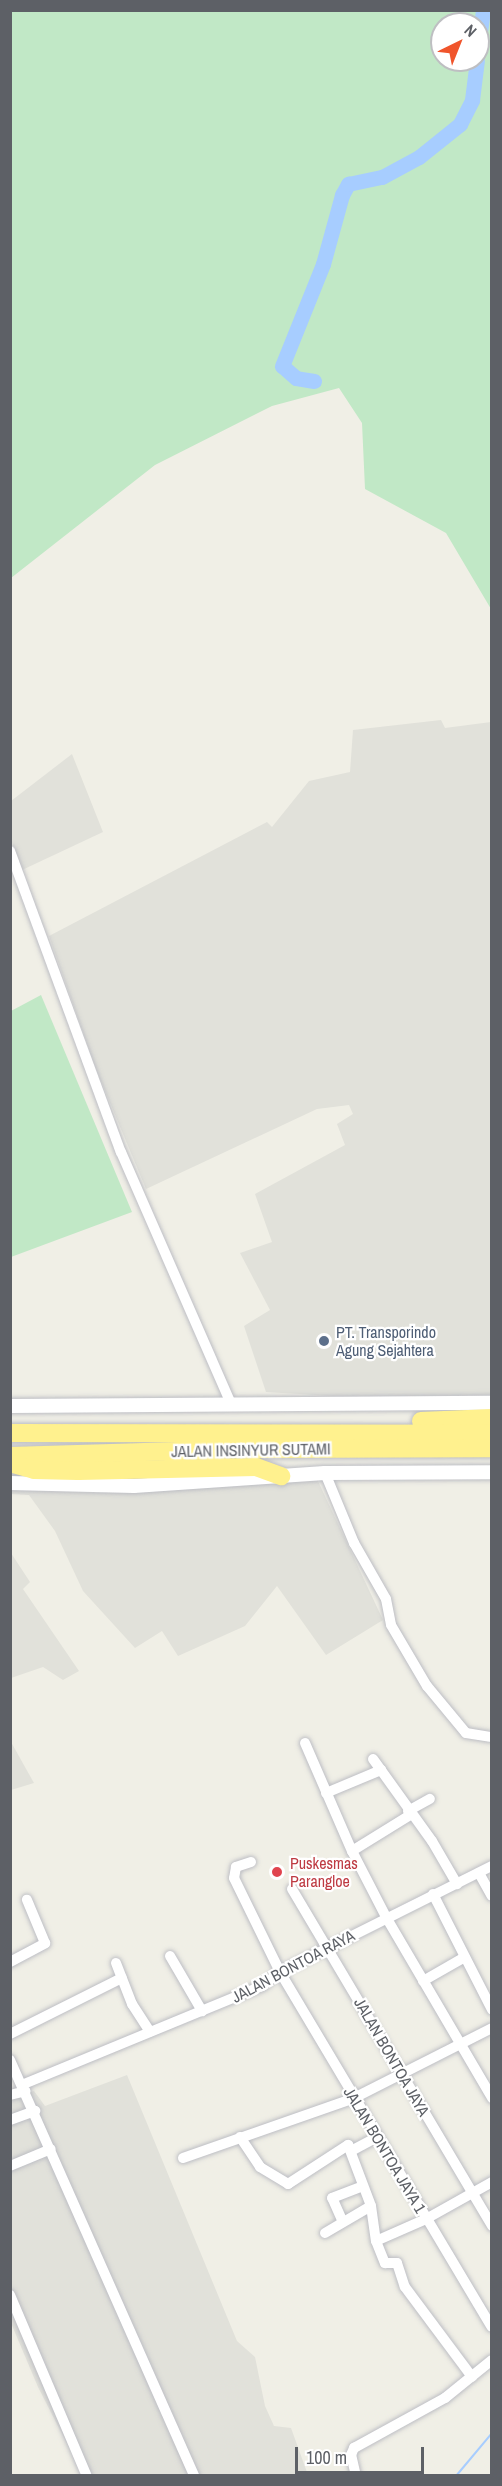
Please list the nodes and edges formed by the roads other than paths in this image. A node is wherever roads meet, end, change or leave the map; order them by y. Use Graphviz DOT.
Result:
graph roads {
  1 [pos="10,851"];
  2 [pos="492,1403"];
  3 [pos="231,1404"];
  4 [pos="10,1406"];
  5 [pos="492,1418"];
  6 [pos="10,1433"];
  7 [pos="318,1433"];
  8 [pos="492,1434"];
  9 [pos="401,1441"];
  10 [pos="492,1448"];
  11 [pos="10,1456"];
  12 [pos="10,1463"];
  13 [pos="492,1472"];
  14 [pos="325,1473"];
  15 [pos="281,1476"];
  16 [pos="10,1483"];
  17 [pos="492,1737"];
  18 [pos="305,1743"];
  19 [pos="373,1759"];
  20 [pos="381,1770"];
  21 [pos="326,1793"];
  22 [pos="430,1799"];
  23 [pos="409,1813"];
  24 [pos="352,1851"];
  25 [pos="250,1862"];
  26 [pos="492,1866"];
  27 [pos="479,1873"];
  28 [pos="457,1884"];
  29 [pos="292,1889"];
  30 [pos="433,1894"];
  31 [pos="492,1896"];
  32 [pos="27,1900"];
  33 [pos="387,1917"];
  34 [pos="328,1948"];
  35 [pos="170,1956"];
  36 [pos="465,1957"];
  37 [pos="10,1962"];
  38 [pos="116,1963"];
  39 [pos="280,1972"];
  40 [pos="122,1978"];
  41 [pos="423,1981"];
  42 [pos="492,2010"];
  43 [pos="202,2011"];
  44 [pos="492,2028"];
  45 [pos="150,2032"];
  46 [pos="10,2034"];
  47 [pos="460,2045"];
  48 [pos="10,2060"];
  49 [pos="401,2074"];
  50 [pos="25,2087"];
  51 [pos="10,2095"];
  52 [pos="354,2098"];
  53 [pos="492,2098"];
  54 [pos="35,2111"];
  55 [pos="10,2120"];
  56 [pos="240,2137"];
  57 [pos="377,2137"];
  58 [pos="51,2149"];
  59 [pos="351,2151"];
  60 [pos="183,2158"];
  61 [pos="10,2166"];
  62 [pos="492,2182"];
  63 [pos="363,2186"];
  64 [pos="471,2192"];
  65 [pos="371,2206"];
  66 [pos="426,2219"];
  67 [pos="342,2220"];
  68 [pos="492,2226"];
  69 [pos="325,2233"];
  70 [pos="376,2241"];
  71 [pos="10,2295"];
  72 [pos="492,2327"];
  73 [pos="492,2360"];
  74 [pos="472,2378"];
  75 [pos="87,2475"];
  76 [pos="194,2475"];
  77 [pos="356,2475"];
  1 -- 3 [label="street"];
  2 -- 3 [label="street"];
  3 -- 4 [label="street"];
  5 -- 7 [label="highway"];
  6 -- 7 [label="highway, JALAN INSINYUR SUTAMI"];
  7 -- 9 [label="highway, JALAN INSINYUR SUTAMI"];
  8 -- 9 [label="highway, JALAN INSINYUR SUTAMI"];
  9 -- 10 [label="highway, JALAN INSINYUR SUTAMI"];
  9 -- 11 [label="highway, JALAN INSINYUR SUTAMI"];
  12 -- 15 [label="highway"];
  13 -- 14 [label="street"];
  14 -- 15 [label="street"];
  14 -- 17 [label="street"];
  15 -- 16 [label="street"];
  18 -- 21 [label="street"];
  19 -- 20 [label="street"];
  20 -- 21 [label="street"];
  20 -- 23 [label="street"];
  21 -- 24 [label="street"];
  22 -- 23 [label="street"];
  23 -- 24 [label="street"];
  23 -- 28 [label="street"];
  24 -- 33 [label="street"];
  25 -- 39 [label="street, JALAN BONTOA JAYA 1"];
  26 -- 27 [label="street, JALAN BONTOA RAYA"];
  27 -- 28 [label="street, JALAN BONTOA RAYA"];
  27 -- 31 [label="street"];
  28 -- 30 [label="street, JALAN BONTOA RAYA"];
  29 -- 34 [label="street, JALAN BONTOA JAYA"];
  30 -- 33 [label="street, JALAN BONTOA RAYA"];
  30 -- 36 [label="street"];
  32 -- 37 [label="street"];
  33 -- 34 [label="street, JALAN BONTOA RAYA"];
  33 -- 41 [label="street"];
  34 -- 39 [label="street, JALAN BONTOA RAYA"];
  34 -- 49 [label="street, JALAN BONTOA JAYA"];
  35 -- 43 [label="street"];
  36 -- 41 [label="street"];
  36 -- 42 [label="street"];
  38 -- 40 [label="street"];
  39 -- 43 [label="street, JALAN BONTOA RAYA"];
  39 -- 52 [label="street, JALAN BONTOA JAYA 1"];
  40 -- 45 [label="street"];
  40 -- 46 [label="street"];
  41 -- 47 [label="street"];
  43 -- 45 [label="street, JALAN BONTOA RAYA"];
  44 -- 47 [label="street"];
  45 -- 50 [label="street, JALAN BONTOA RAYA"];
  47 -- 49 [label="street"];
  47 -- 53 [label="street"];
  48 -- 50 [label="street"];
  49 -- 52 [label="street"];
  49 -- 64 [label="street, JALAN BONTOA JAYA"];
  50 -- 51 [label="street, JALAN BONTOA RAYA"];
  50 -- 54 [label="street"];
  52 -- 56 [label="street"];
  52 -- 57 [label="street, JALAN BONTOA JAYA 1"];
  54 -- 55 [label="street"];
  54 -- 58 [label="street"];
  56 -- 59 [label="street"];
  56 -- 60 [label="street"];
  57 -- 59 [label="street"];
  57 -- 66 [label="street, JALAN BONTOA JAYA 1"];
  58 -- 61 [label="street"];
  58 -- 76 [label="street"];
  59 -- 63 [label="street"];
  62 -- 64 [label="street"];
  63 -- 65 [label="street"];
  63 -- 67 [label="street"];
  64 -- 66 [label="street"];
  64 -- 68 [label="street, JALAN BONTOA JAYA"];
  65 -- 67 [label="street"];
  65 -- 70 [label="street"];
  66 -- 70 [label="street"];
  66 -- 72 [label="street, JALAN BONTOA JAYA 1"];
  67 -- 69 [label="street"];
  70 -- 74 [label="street"];
  71 -- 75 [label="street"];
  73 -- 74 [label="street"];
  74 -- 77 [label="street"];
}
